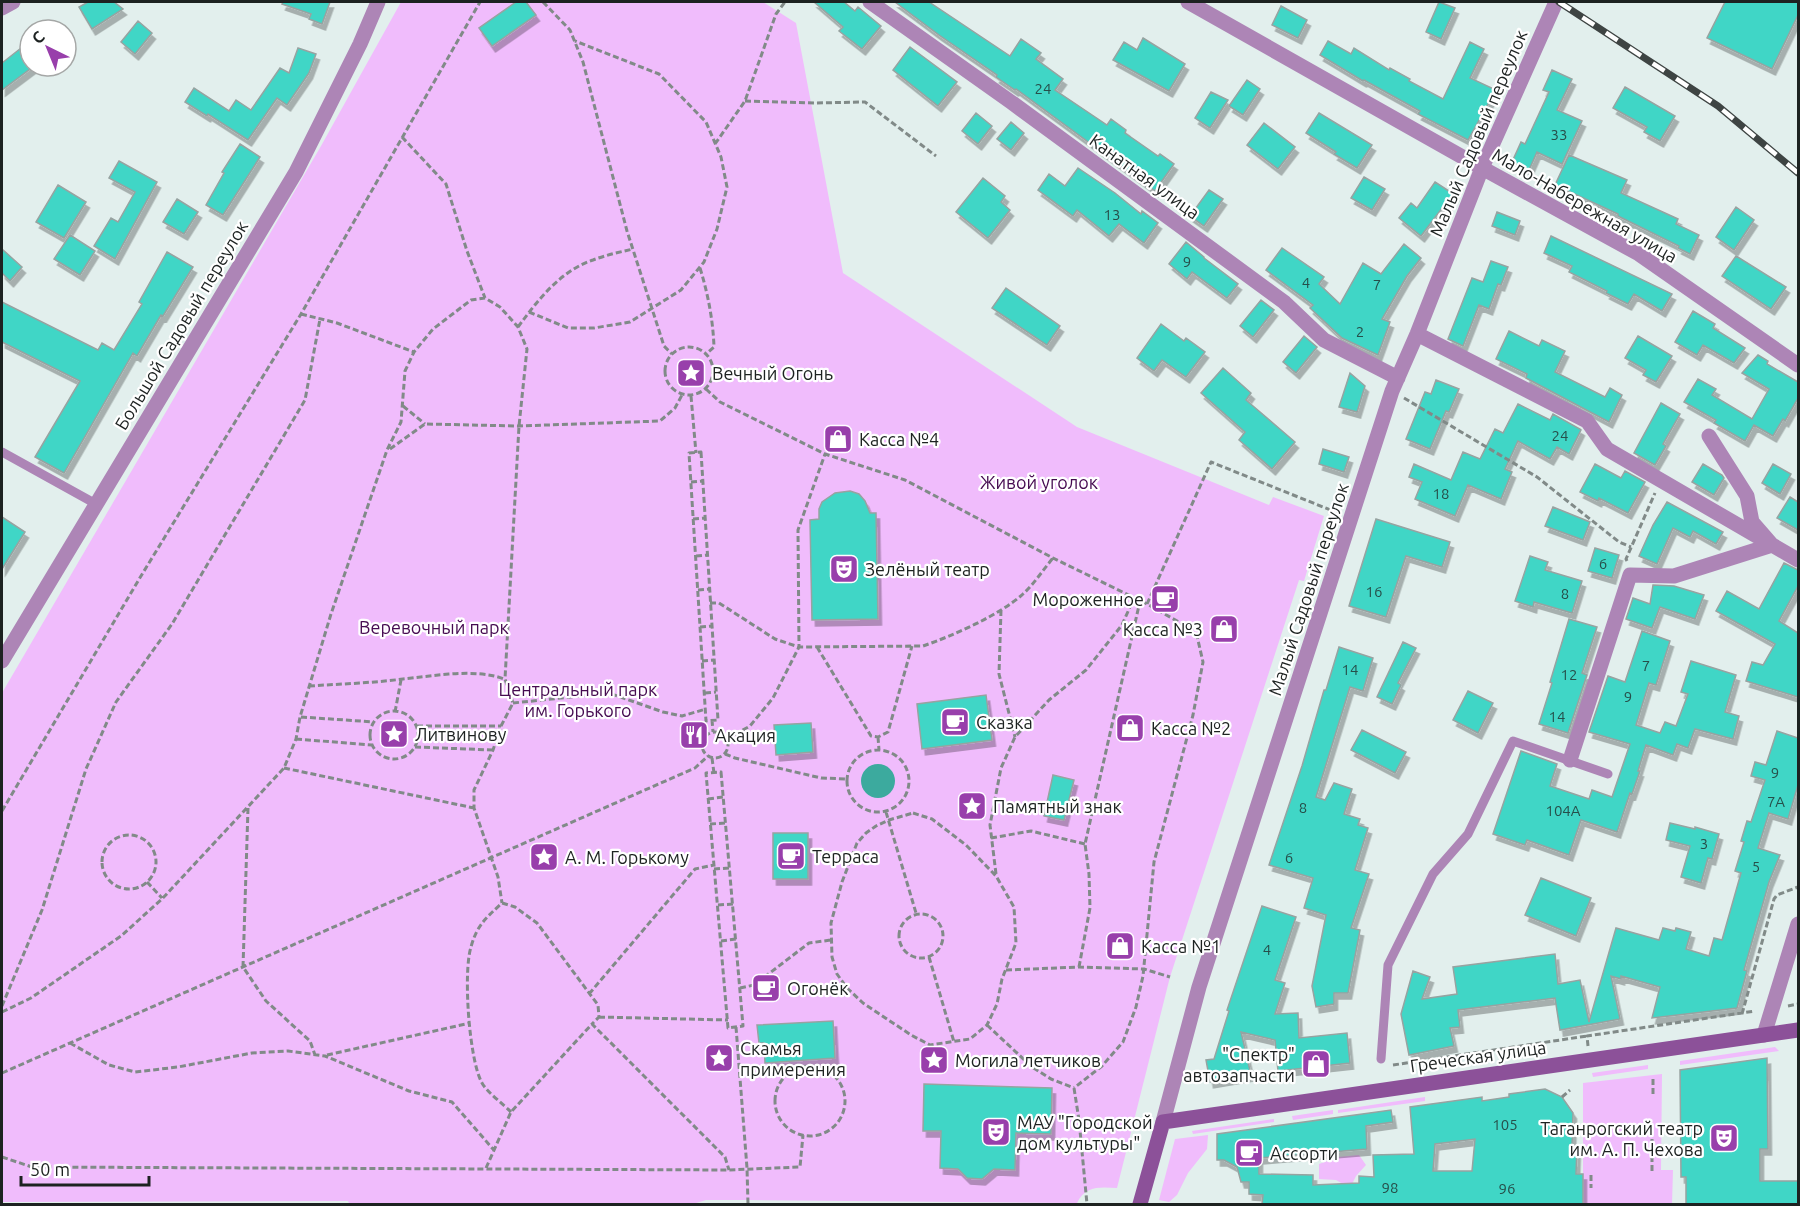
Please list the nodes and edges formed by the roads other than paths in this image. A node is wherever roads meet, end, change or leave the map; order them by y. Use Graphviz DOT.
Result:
graph roads {
  1 [pos="13,2"];
  2 [pos="378,2"];
  3 [pos="870,2"];
  4 [pos="1188,2"];
  5 [pos="1556,2"];
  6 [pos="2,8"];
  7 [pos="1482,168"];
  8 [pos="1417,334"];
  9 [pos="1798,365"];
  10 [pos="1395,384"];
  11 [pos="1709,436"];
  12 [pos="2,452"];
  13 [pos="96,504"];
  14 [pos="1772,545"];
  15 [pos="1798,560"];
  16 [pos="2,661"];
  17 [pos="1570,760"];
  18 [pos="1608,774"];
  19 [pos="1798,924"];
  20 [pos="1798,1030"];
  21 [pos="1764,1035"];
  22 [pos="1381,1059"];
  23 [pos="1163,1122"];
  24 [pos="1140,1204"];
  1 -- 6 [label="street"];
  2 -- 13 [label="street, Большой Садовый переулок"];
  3 -- 10 [label="street, Канатная улица"];
  4 -- 7 [label="street, Мало-Набережная улица"];
  5 -- 7 [label="street, Малый Садовый переулок"];
  7 -- 8 [label="street, Малый Садовый переулок"];
  7 -- 9 [label="street, Мало-Набережная улица"];
  8 -- 10 [label="street, Малый Садовый переулок"];
  8 -- 14 [label="street"];
  10 -- 23 [label="street, Малый Садовый переулок"];
  11 -- 14 [label="street"];
  12 -- 13 [label="lane"];
  13 -- 16 [label="street, Большой Садовый переулок"];
  14 -- 15 [label="street"];
  14 -- 17 [label="street"];
  17 -- 18 [label="lane"];
  17 -- 22 [label="lane"];
  19 -- 21 [label="street"];
  20 -- 21 [label="main road, Греческая улица"];
  21 -- 23 [label="main road, Греческая улица"];
  23 -- 24 [label="main road, Малый Садовый переулок"];
}
